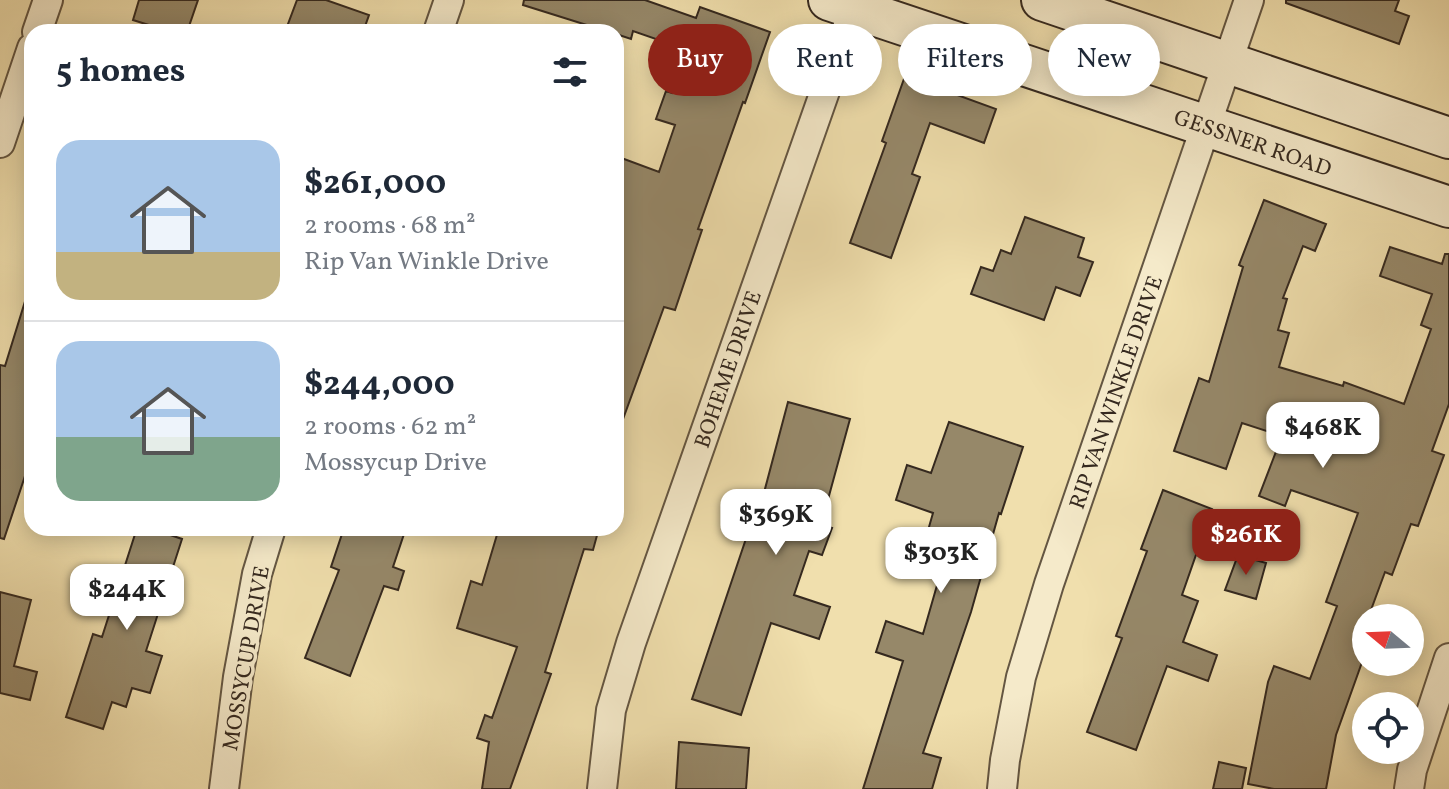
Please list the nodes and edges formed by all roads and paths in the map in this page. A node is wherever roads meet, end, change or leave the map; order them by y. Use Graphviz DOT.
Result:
graph roads {
  1 [pos="48,0"];
  2 [pos="449,0"];
  3 [pos="1042,0"];
  4 [pos="1249,0"];
  5 [pos="847,3"];
  6 [pos="40,24"];
  7 [pos="441,24"];
  8 [pos="1227,64"];
  9 [pos="24,72"];
  10 [pos="1206,126"];
  11 [pos="1449,138"];
  12 [pos="0,143"];
  13 [pos="1449,207"];
  14 [pos="269,536"];
  15 [pos="1449,658"];
  16 [pos="224,789"];
  17 [pos="602,789"];
  18 [pos="1002,789"];
  19 [pos="1409,789"];
  1 -- 6 [label="street"];
  2 -- 7 [label="street"];
  3 -- 8 [label="main road"];
  4 -- 8 [label="street, RIP VAN WINKLE DRIVE"];
  5 -- 10 [label="main road, GESSNER ROAD"];
  5 -- 17 [label="street, BOHEME DRIVE"];
  8 -- 10 [label="street, RIP VAN WINKLE DRIVE"];
  8 -- 11 [label="main road"];
  9 -- 12 [label="street"];
  10 -- 13 [label="main road, GESSNER ROAD"];
  10 -- 18 [label="street, RIP VAN WINKLE DRIVE"];
  14 -- 16 [label="street, MOSSYCUP DRIVE"];
  15 -- 19 [label="street"];
}
